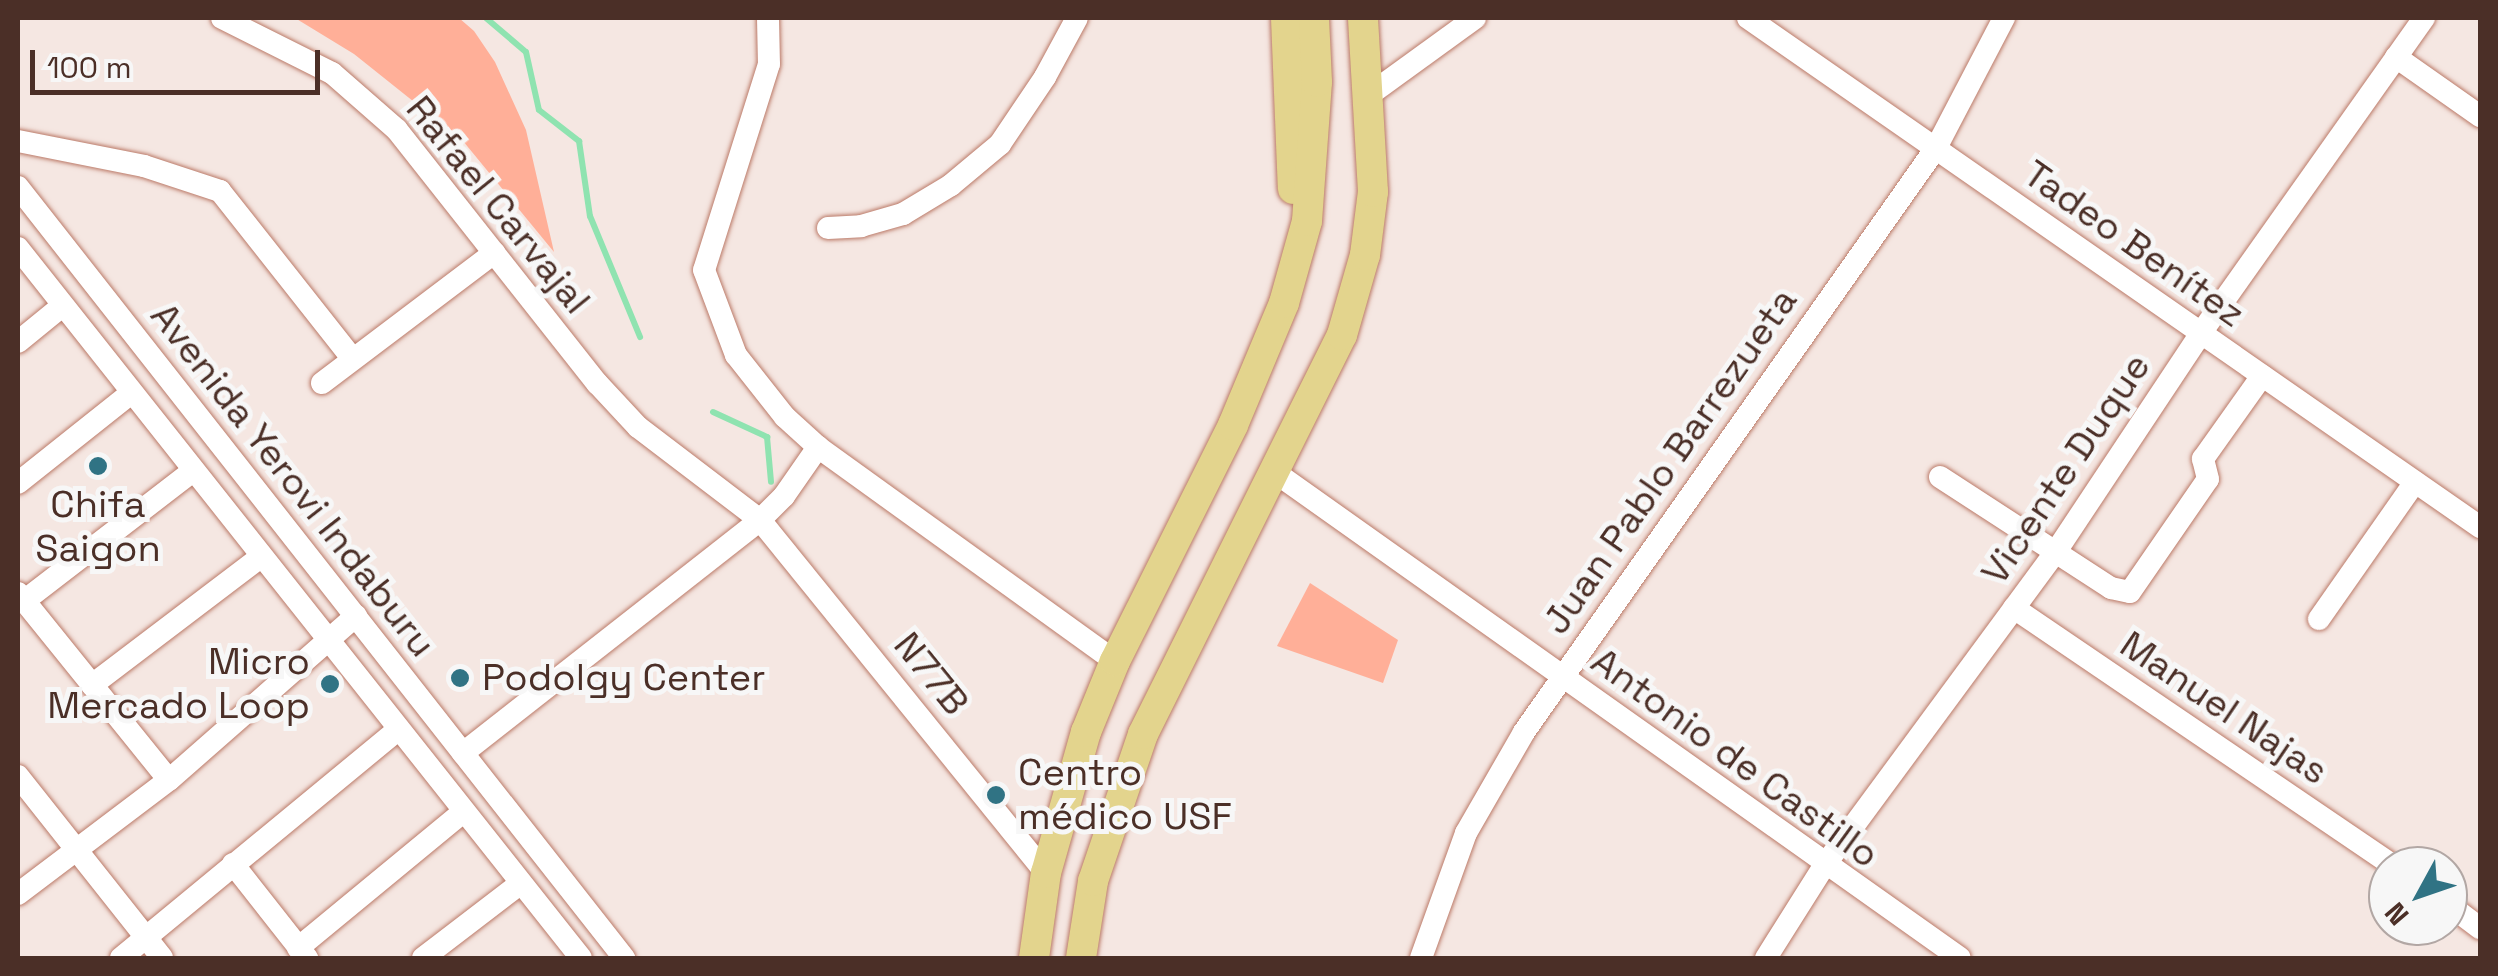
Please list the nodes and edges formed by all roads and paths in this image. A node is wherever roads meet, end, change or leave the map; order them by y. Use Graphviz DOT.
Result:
graph roads {
  1 [pos="222,18"];
  2 [pos="768,18"];
  3 [pos="1078,18"];
  4 [pos="1286,18"];
  5 [pos="1314,18"];
  6 [pos="1363,18"];
  7 [pos="1475,18"];
  8 [pos="1748,18"];
  9 [pos="2004,18"];
  10 [pos="2424,18"];
  11 [pos="2396,57"];
  12 [pos="1369,95"];
  13 [pos="2480,116"];
  14 [pos="18,140"];
  15 [pos="1936,148"];
  16 [pos="18,187"];
  17 [pos="828,228"];
  18 [pos="18,248"];
  19 [pos="494,253"];
  20 [pos="1284,303"];
  21 [pos="62,306"];
  22 [pos="2200,333"];
  23 [pos="18,342"];
  24 [pos="352,358"];
  25 [pos="2262,376"];
  26 [pos="322,382"];
  27 [pos="131,393"];
  28 [pos="818,448"];
  29 [pos="194,471"];
  30 [pos="1276,473"];
  31 [pos="1940,476"];
  32 [pos="2415,482"];
  33 [pos="18,483"];
  34 [pos="760,520"];
  35 [pos="2480,527"];
  36 [pos="2054,553"];
  37 [pos="262,556"];
  38 [pos="21,597"];
  39 [pos="2014,608"];
  40 [pos="356,616"];
  41 [pos="2318,619"];
  42 [pos="328,639"];
  43 [pos="1115,661"];
  44 [pos="1562,676"];
  45 [pos="92,684"];
  46 [pos="400,729"];
  47 [pos="462,753"];
  48 [pos="18,776"];
  49 [pos="169,780"];
  50 [pos="464,811"];
  51 [pos="2368,848"];
  52 [pos="78,850"];
  53 [pos="233,864"];
  54 [pos="1824,866"];
  55 [pos="1046,873"];
  56 [pos="521,883"];
  57 [pos="18,894"];
  58 [pos="145,938"];
  59 [pos="302,953"];
  60 [pos="576,957"];
  61 [pos="121,958"];
  62 [pos="162,958"];
  63 [pos="423,958"];
  64 [pos="624,958"];
  65 [pos="1034,958"];
  66 [pos="1081,958"];
  67 [pos="1421,958"];
  68 [pos="1766,958"];
  69 [pos="1960,958"];
  1 -- 19 [label="street, Rafael Carvajal"];
  2 -- 28 [label="street"];
  3 -- 17 [label="street"];
  4 -- 20 [label="main road"];
  5 -- 20 [label="main road"];
  6 -- 12 [label="main road"];
  7 -- 12 [label="street"];
  8 -- 15 [label="street, Tadeo Benítez"];
  9 -- 15 [label="street, Juan Pablo Barrezueta"];
  10 -- 11 [label="street, Vicente Duque"];
  11 -- 13 [label="street"];
  11 -- 22 [label="street, Vicente Duque"];
  12 -- 30 [label="main road"];
  14 -- 24 [label="street"];
  15 -- 22 [label="street, Tadeo Benítez"];
  15 -- 44 [label="street, Juan Pablo Barrezueta"];
  16 -- 40 [label="street, Avenida Yerovi Indaburu"];
  18 -- 21 [label="street, Avenida Yerovi Indaburu"];
  19 -- 24 [label="street"];
  19 -- 34 [label="street, Rafael Carvajal"];
  20 -- 43 [label="main road"];
  21 -- 23 [label="street"];
  21 -- 27 [label="street, Avenida Yerovi Indaburu"];
  22 -- 25 [label="street, Tadeo Benítez"];
  22 -- 36 [label="street, Vicente Duque"];
  24 -- 26 [label="street"];
  25 -- 32 [label="street, Tadeo Benítez"];
  25 -- 36 [label="street"];
  27 -- 29 [label="street, Avenida Yerovi Indaburu"];
  27 -- 33 [label="street"];
  28 -- 34 [label="street"];
  28 -- 43 [label="street"];
  29 -- 37 [label="street, Avenida Yerovi Indaburu"];
  29 -- 38 [label="street"];
  30 -- 44 [label="street, Antonio de Castillo"];
  30 -- 66 [label="main road"];
  31 -- 36 [label="street"];
  32 -- 35 [label="street, Tadeo Benítez"];
  32 -- 41 [label="street"];
  34 -- 47 [label="street"];
  34 -- 55 [label="street, N77B"];
  36 -- 39 [label="street, Vicente Duque"];
  37 -- 42 [label="street, Avenida Yerovi Indaburu"];
  37 -- 45 [label="street"];
  38 -- 45 [label="street"];
  39 -- 51 [label="street, Manuel Najas"];
  39 -- 54 [label="street, Vicente Duque"];
  40 -- 42 [label="street"];
  40 -- 47 [label="street, Avenida Yerovi Indaburu"];
  42 -- 46 [label="street, Avenida Yerovi Indaburu"];
  42 -- 49 [label="street"];
  43 -- 55 [label="main road"];
  44 -- 54 [label="street, Antonio de Castillo"];
  44 -- 67 [label="street, Juan Pablo Barrezueta"];
  45 -- 49 [label="street"];
  46 -- 50 [label="street, Avenida Yerovi Indaburu"];
  46 -- 53 [label="street"];
  47 -- 64 [label="street, Avenida Yerovi Indaburu"];
  48 -- 52 [label="street"];
  49 -- 52 [label="street"];
  50 -- 56 [label="street, Avenida Yerovi Indaburu"];
  50 -- 59 [label="street"];
  52 -- 57 [label="street"];
  52 -- 58 [label="street"];
  53 -- 58 [label="street"];
  53 -- 59 [label="street"];
  54 -- 68 [label="street, Vicente Duque"];
  54 -- 69 [label="street, Antonio de Castillo"];
  55 -- 65 [label="main road"];
  56 -- 60 [label="street, Avenida Yerovi Indaburu"];
  56 -- 63 [label="street"];
  58 -- 61 [label="street"];
  58 -- 62 [label="street"];
}
